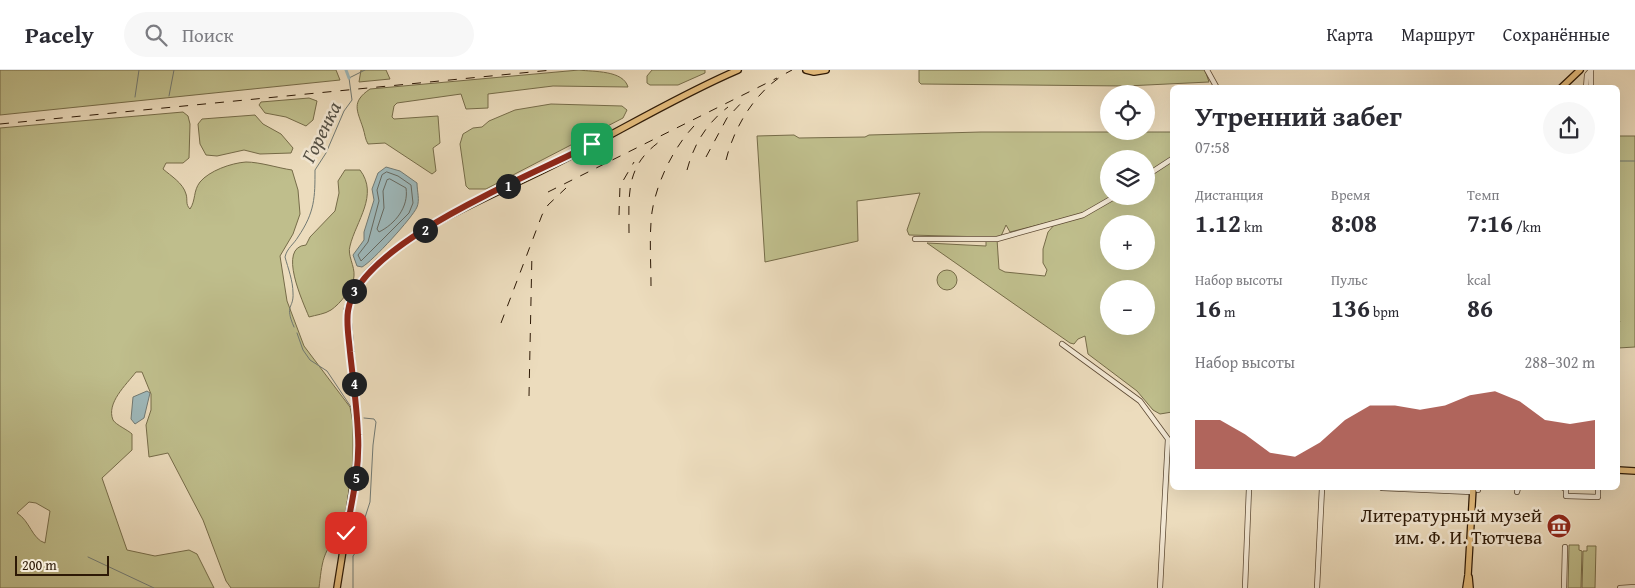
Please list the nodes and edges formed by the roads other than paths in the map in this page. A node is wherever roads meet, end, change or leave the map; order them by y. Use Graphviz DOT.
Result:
graph roads {
  1 [pos="738,70"];
  2 [pos="806,70"];
  3 [pos="826,70"];
  4 [pos="1207,70"];
  5 [pos="1580,70"];
  6 [pos="1591,70"];
  7 [pos="1215,85"];
  8 [pos="1565,85"];
  9 [pos="1586,85"];
  10 [pos="1591,85"];
  11 [pos="1170,160"];
  12 [pos="1155,170"];
  13 [pos="1100,205"];
  14 [pos="915,239"];
  15 [pos="1062,344"];
  16 [pos="1620,470"];
  17 [pos="1635,470"];
  18 [pos="1166,476"];
  19 [pos="1170,476"];
  20 [pos="1249,490"];
  21 [pos="1322,490"];
  22 [pos="1475,490"];
  23 [pos="1566,490"];
  24 [pos="1598,490"];
  25 [pos="1598,497"];
  26 [pos="1601,502"];
  27 [pos="1565,547"];
  28 [pos="1468,575"];
  29 [pos="1635,587"];
  30 [pos="337,588"];
  31 [pos="1160,588"];
  32 [pos="1245,588"];
  33 [pos="1317,588"];
  34 [pos="1466,588"];
  35 [pos="1470,588"];
  36 [pos="1564,588"];
  37 [pos="1620,588"];
  1 -- 30 [label="main road"];
  2 -- 3 [label="main road"];
  4 -- 7 [label="street"];
  5 -- 8 [label="main road"];
  6 -- 9 [label="street"];
  6 -- 10 [label="street"];
  11 -- 12 [label="street"];
  13 -- 14 [label="street"];
  15 -- 18 [label="street"];
  16 -- 17 [label="main road"];
  18 -- 19 [label="street"];
  18 -- 31 [label="street"];
  20 -- 32 [label="street"];
  21 -- 33 [label="street"];
  22 -- 28 [label="main road"];
  23 -- 25 [label="street"];
  24 -- 25 [label="street"];
  25 -- 26 [label="street"];
  27 -- 36 [label="street"];
  28 -- 34 [label="main road"];
  28 -- 35 [label="main road"];
  29 -- 37 [label="street"];
}
